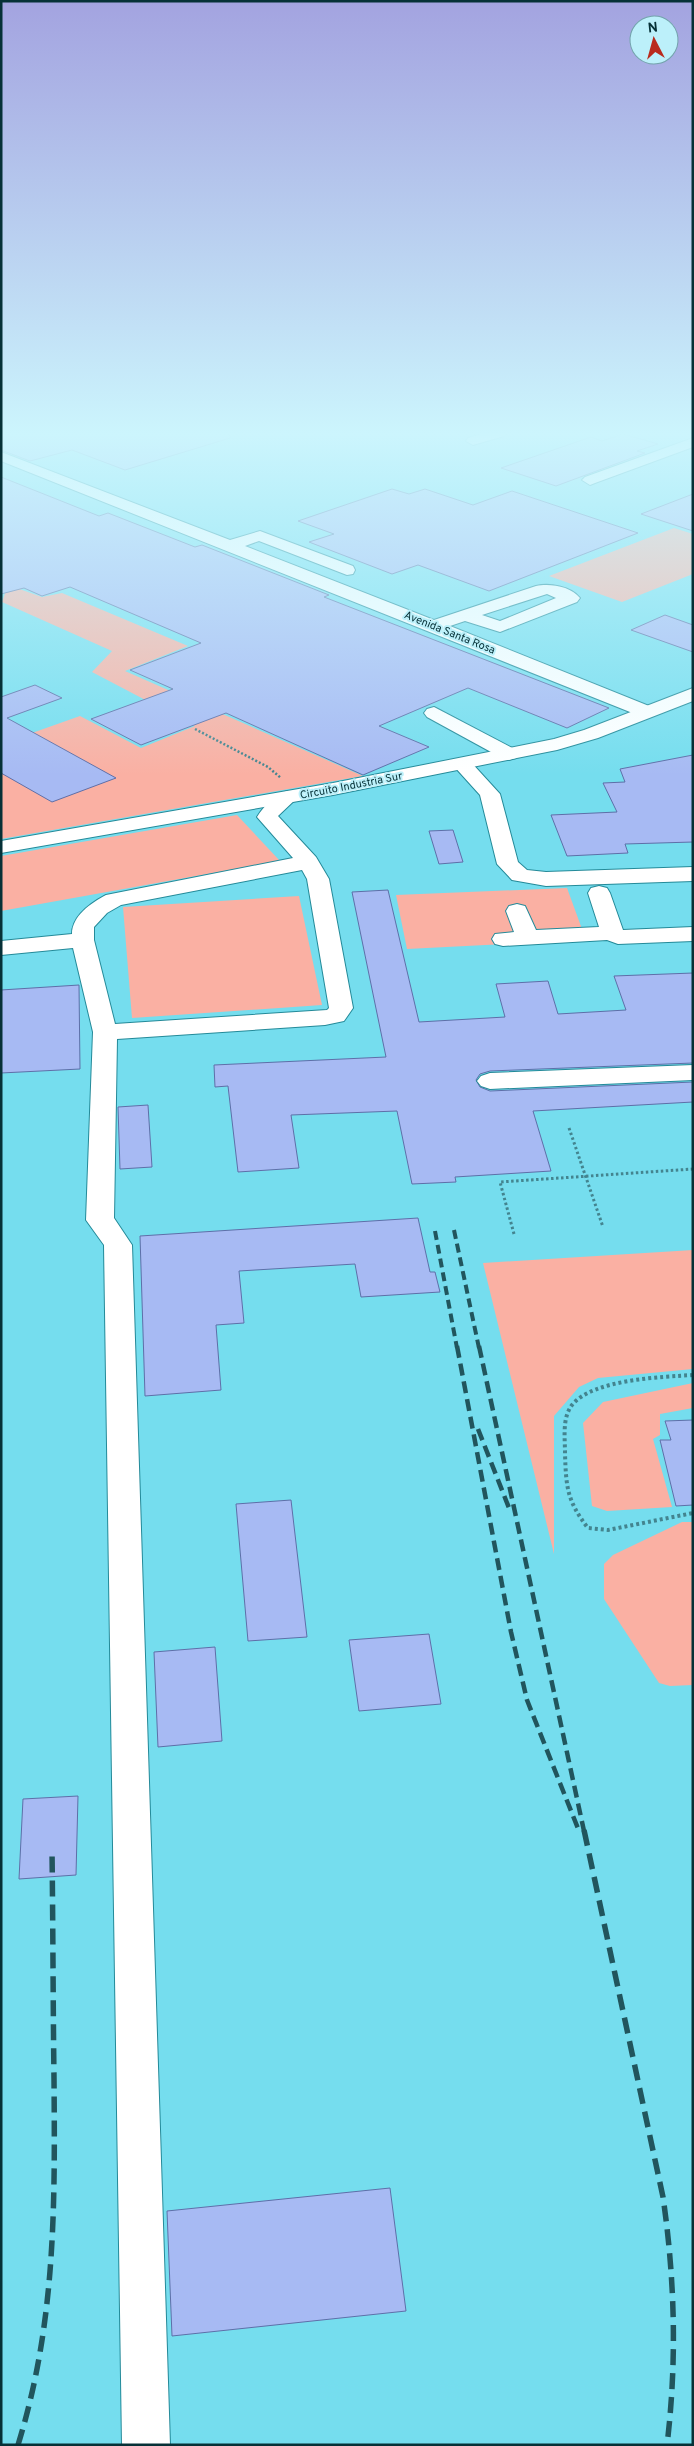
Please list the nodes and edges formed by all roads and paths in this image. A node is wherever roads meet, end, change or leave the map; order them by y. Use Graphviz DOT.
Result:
graph roads {
  1 [pos="231,547"];
  2 [pos="289,547"];
  3 [pos="347,570"];
  4 [pos="466,615"];
  5 [pos="434,626"];
  6 [pos="693,694"];
  7 [pos="647,712"];
  8 [pos="434,713"];
  9 [pos="195,729"];
  10 [pos="509,754"];
  11 [pos="462,764"];
  12 [pos="284,787"];
  13 [pos="1,847"];
  14 [pos="308,862"];
  15 [pos="693,874"];
  16 [pos="599,893"];
  17 [pos="517,912"];
  18 [pos="612,933"];
  19 [pos="693,934"];
  20 [pos="528,937"];
  21 [pos="503,939"];
  22 [pos="83,940"];
  23 [pos="1,948"];
  24 [pos="105,1032"];
  25 [pos="693,1072"];
  26 [pos="490,1081"];
  27 [pos="569,1128"];
  28 [pos="693,1169"];
  29 [pos="585,1176"];
  30 [pos="603,1227"];
  31 [pos="514,1234"];
  32 [pos="693,1375"];
  33 [pos="693,1513"];
  34 [pos="146,2445"];
  1 -- 5 [label="street, Avenida Santa Rosa"];
  2 -- 3 [label="street"];
  4 -- 4 [label="street"];
  4 -- 5 [label="street"];
  5 -- 7 [label="street, Avenida Santa Rosa"];
  6 -- 7 [label="street, Circuito Industria Sur"];
  7 -- 10 [label="street, Circuito Industria Sur"];
  8 -- 10 [label="street"];
  9 -- 12 [label="path"];
  10 -- 11 [label="street, Circuito Industria Sur"];
  11 -- 12 [label="street, Circuito Industria Sur"];
  11 -- 15 [label="street"];
  12 -- 13 [label="street, Circuito Industria Sur"];
  12 -- 14 [label="street"];
  14 -- 22 [label="street"];
  14 -- 24 [label="street"];
  16 -- 18 [label="street"];
  17 -- 20 [label="street"];
  18 -- 19 [label="street"];
  18 -- 20 [label="street"];
  20 -- 21 [label="street"];
  22 -- 23 [label="street"];
  22 -- 24 [label="street"];
  24 -- 34 [label="street"];
  25 -- 26 [label="street"];
  27 -- 29 [label="path"];
  28 -- 29 [label="path"];
  29 -- 30 [label="path"];
  29 -- 31 [label="path"];
  32 -- 33 [label="path"];
}
